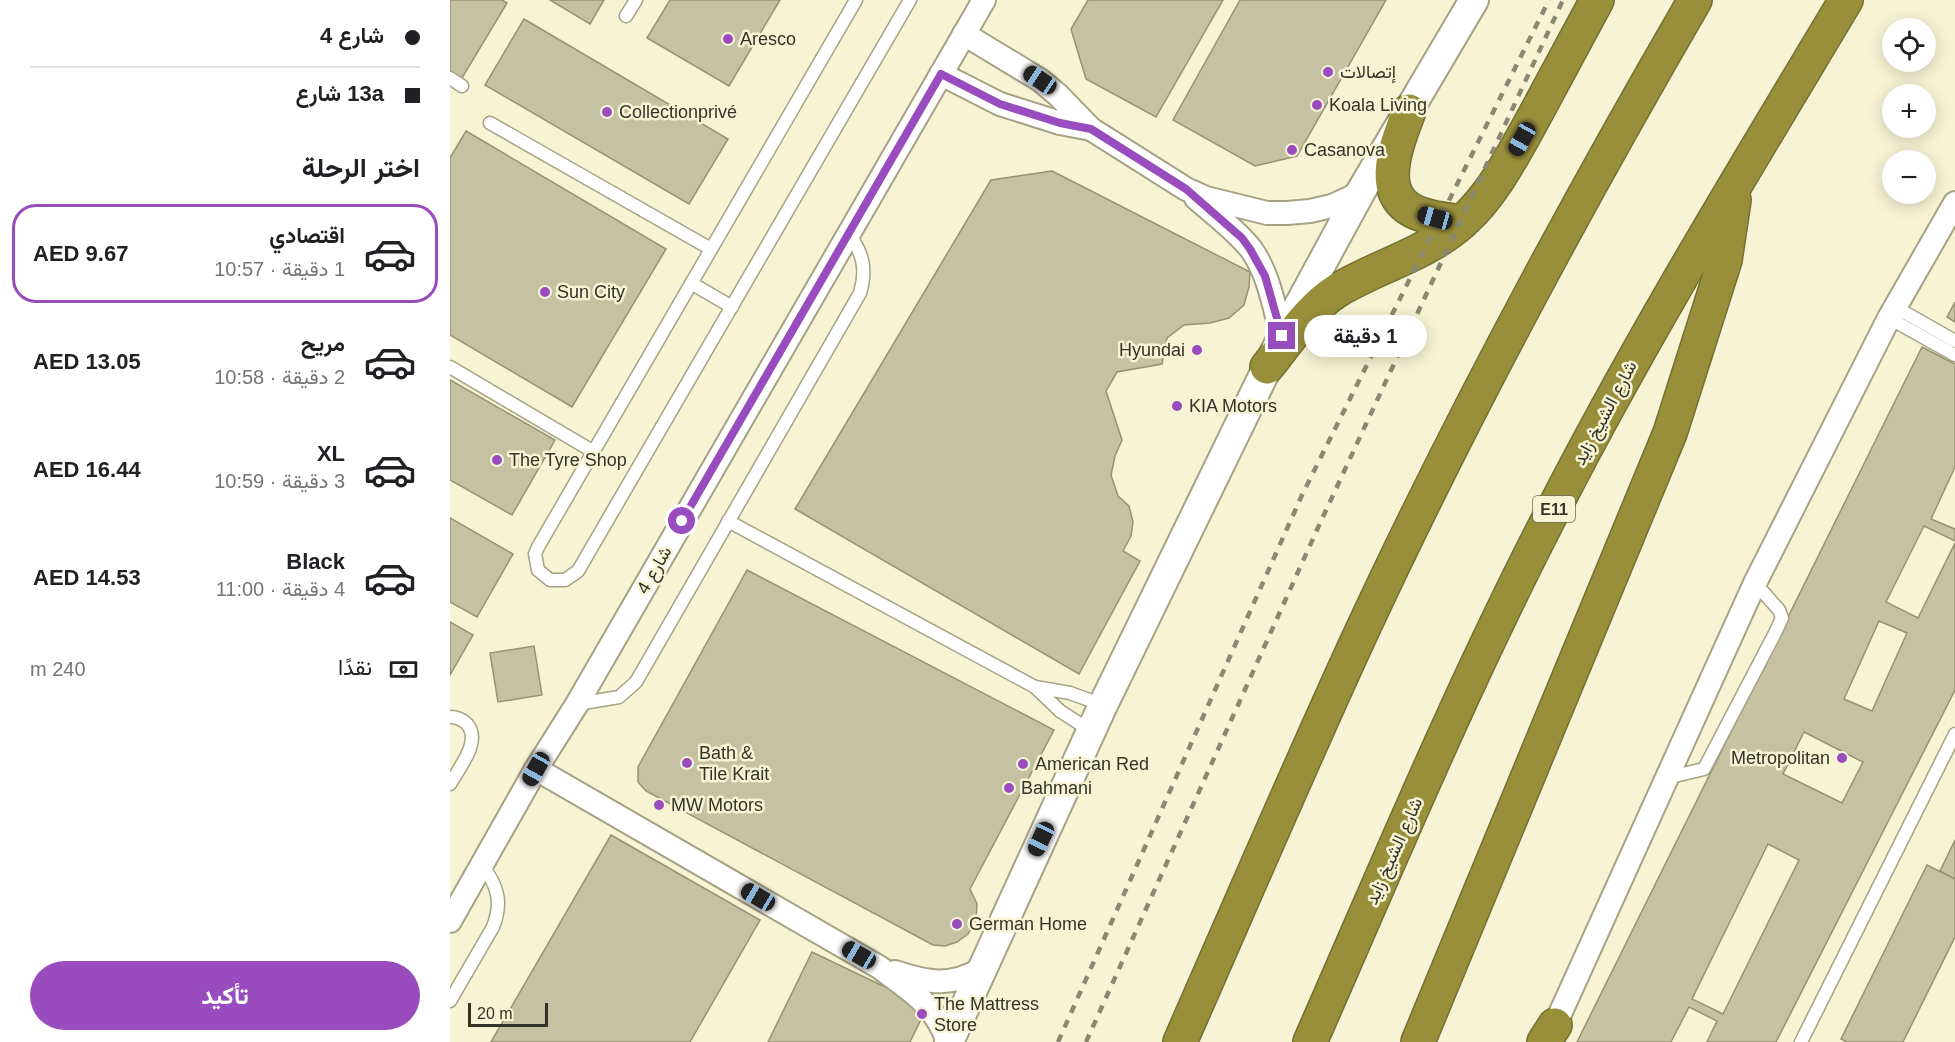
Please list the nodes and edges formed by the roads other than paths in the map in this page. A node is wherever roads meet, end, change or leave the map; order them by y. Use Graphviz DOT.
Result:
graph roads {
  1 [pos="636,0"];
  2 [pos="856,0"];
  3 [pos="910,0"];
  4 [pos="984,0"];
  5 [pos="1474,0"];
  6 [pos="1597,0"];
  7 [pos="1695,0"];
  8 [pos="1846,0"];
  9 [pos="626,16"];
  10 [pos="964,34"];
  11 [pos="941,74"];
  12 [pos="450,78"];
  13 [pos="462,86"];
  14 [pos="1409,111"];
  15 [pos="490,123"];
  16 [pos="1091,129"];
  17 [pos="1736,183"];
  18 [pos="1186,189"];
  19 [pos="1360,193"];
  20 [pos="1955,202"];
  21 [pos="1462,222"];
  22 [pos="849,234"];
  23 [pos="711,249"];
  24 [pos="691,283"];
  25 [pos="732,307"];
  26 [pos="1892,312"];
  27 [pos="1282,336"];
  28 [pos="1955,341"];
  29 [pos="1955,355"];
  30 [pos="450,367"];
  31 [pos="1267,367"];
  32 [pos="594,452"];
  33 [pos="728,521"];
  34 [pos="1755,583"];
  35 [pos="1035,687"];
  36 [pos="577,704"];
  37 [pos="1103,705"];
  38 [pos="450,717"];
  39 [pos="1091,731"];
  40 [pos="1955,734"];
  41 [pos="536,769"];
  42 [pos="1666,778"];
  43 [pos="450,784"];
  44 [pos="482,866"];
  45 [pos="450,921"];
  46 [pos="879,967"];
  47 [pos="982,969"];
  48 [pos="450,1001"];
  49 [pos="1426,1034"];
  50 [pos="1550,1034"];
  51 [pos="948,1042"];
  52 [pos="1180,1042"];
  53 [pos="1310,1042"];
  54 [pos="1801,1042"];
  1 -- 9 [label="lane"];
  2 -- 23 [label="lane"];
  3 -- 25 [label="lane"];
  4 -- 10 [label="street, شارع 4"];
  5 -- 14 [label="street"];
  6 -- 21 [label="highway"];
  7 -- 52 [label="highway"];
  8 -- 17 [label="highway, شارع الشيخ زايد / E11"];
  10 -- 11 [label="street, شارع 4"];
  10 -- 16 [label="street"];
  11 -- 16 [label="street"];
  11 -- 22 [label="street, شارع 4"];
  12 -- 13 [label="lane"];
  14 -- 19 [label="street"];
  14 -- 21 [label="highway"];
  15 -- 23 [label="lane"];
  16 -- 18 [label="street"];
  17 -- 49 [label="highway"];
  17 -- 53 [label="highway, شارع الشيخ زايد / E11"];
  18 -- 19 [label="street"];
  18 -- 27 [label="street"];
  19 -- 27 [label="street"];
  20 -- 26 [label="street"];
  21 -- 31 [label="highway"];
  22 -- 33 [label="lane"];
  22 -- 36 [label="street, شارع 4"];
  23 -- 24 [label="lane"];
  24 -- 25 [label="lane"];
  24 -- 32 [label="lane"];
  25 -- 32 [label="lane"];
  26 -- 28 [label="lane"];
  26 -- 29 [label="lane"];
  26 -- 34 [label="street"];
  27 -- 31 [label="street"];
  30 -- 32 [label="lane"];
  31 -- 37 [label="street"];
  33 -- 35 [label="lane"];
  33 -- 36 [label="lane"];
  34 -- 42 [label="street"];
  34 -- 42 [label="lane"];
  35 -- 37 [label="lane"];
  35 -- 39 [label="lane"];
  36 -- 41 [label="street, شارع 4"];
  37 -- 39 [label="street"];
  38 -- 43 [label="lane"];
  39 -- 47 [label="street"];
  40 -- 54 [label="lane"];
  41 -- 44 [label="street, شارع 4"];
  41 -- 46 [label="street"];
  42 -- 50 [label="street"];
  44 -- 45 [label="street, شارع 4"];
  44 -- 48 [label="lane"];
  46 -- 47 [label="street"];
  46 -- 51 [label="street"];
  47 -- 51 [label="street"];
}
